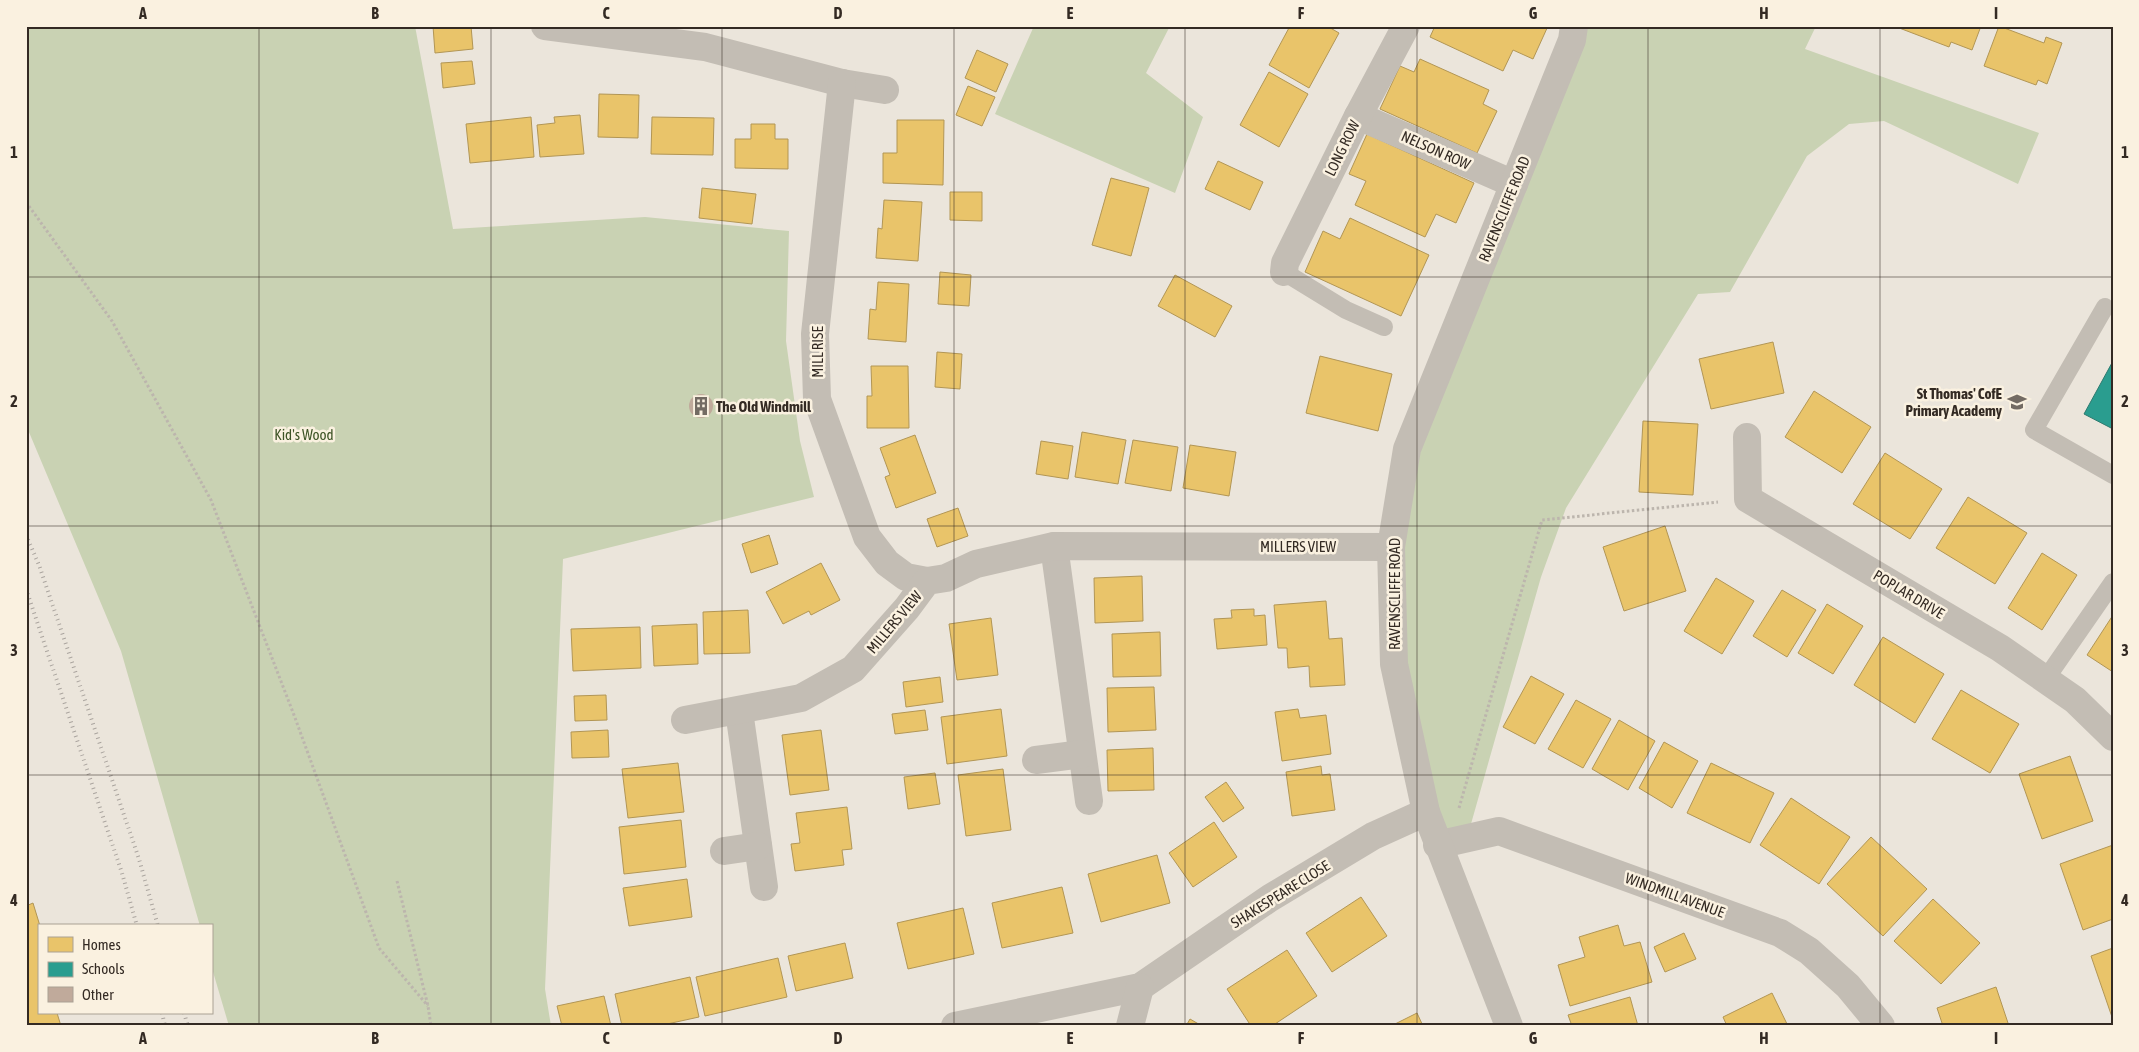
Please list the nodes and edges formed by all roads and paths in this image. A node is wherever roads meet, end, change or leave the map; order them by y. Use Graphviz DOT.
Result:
graph roads {
  1 [pos="545,26"];
  2 [pos="1406,26"];
  3 [pos="1574,26"];
  4 [pos="842,82"];
  5 [pos="885,90"];
  6 [pos="1358,116"];
  7 [pos="1514,184"];
  8 [pos="26,202"];
  9 [pos="1284,272"];
  10 [pos="2105,307"];
  11 [pos="1384,327"];
  12 [pos="1747,437"];
  13 [pos="2113,475"];
  14 [pos="1748,499"];
  15 [pos="1054,546"];
  16 [pos="1391,547"];
  17 [pos="927,580"];
  18 [pos="2113,582"];
  19 [pos="2045,680"];
  20 [pos="740,711"];
  21 [pos="685,720"];
  22 [pos="2113,737"];
  23 [pos="1082,754"];
  24 [pos="1036,760"];
  25 [pos="1088,801"];
  26 [pos="1426,812"];
  27 [pos="1443,843"];
  28 [pos="758,846"];
  29 [pos="724,851"];
  30 [pos="397,881"];
  31 [pos="764,887"];
  32 [pos="1140,987"];
  33 [pos="428,1006"];
  34 [pos="431,1026"];
  35 [pos="955,1026"];
  36 [pos="1130,1026"];
  37 [pos="1509,1026"];
  38 [pos="1881,1026"];
  1 -- 4 [label="street"];
  2 -- 6 [label="street, LONG ROW"];
  3 -- 7 [label="street, RAVENSCLIFFE ROAD"];
  4 -- 5 [label="street"];
  4 -- 17 [label="street, MILL RISE"];
  6 -- 7 [label="street, NELSON ROW"];
  6 -- 9 [label="street, LONG ROW"];
  7 -- 16 [label="street, RAVENSCLIFFE ROAD"];
  8 -- 33 [label="path"];
  9 -- 11 [label="lane"];
  10 -- 13 [label="lane"];
  12 -- 14 [label="street"];
  14 -- 19 [label="street, POPLAR DRIVE"];
  14 -- 27 [label="path"];
  15 -- 16 [label="street, MILLERS VIEW"];
  15 -- 17 [label="street, MILLERS VIEW"];
  15 -- 23 [label="street"];
  16 -- 26 [label="street, RAVENSCLIFFE ROAD"];
  17 -- 20 [label="street, MILLERS VIEW"];
  18 -- 19 [label="lane"];
  19 -- 22 [label="street, POPLAR DRIVE"];
  20 -- 21 [label="street, MILLERS VIEW"];
  20 -- 28 [label="street"];
  23 -- 24 [label="street"];
  23 -- 25 [label="street"];
  26 -- 27 [label="street, RAVENSCLIFFE ROAD"];
  26 -- 32 [label="street, SHAKESPEARE CLOSE"];
  27 -- 37 [label="street, RAVENSCLIFFE ROAD"];
  27 -- 38 [label="street, WINDMILL AVENUE"];
  28 -- 29 [label="street"];
  28 -- 31 [label="street"];
  30 -- 33 [label="path"];
  32 -- 35 [label="street, SHAKESPEARE CLOSE"];
  32 -- 36 [label="street"];
  33 -- 34 [label="path"];
}
